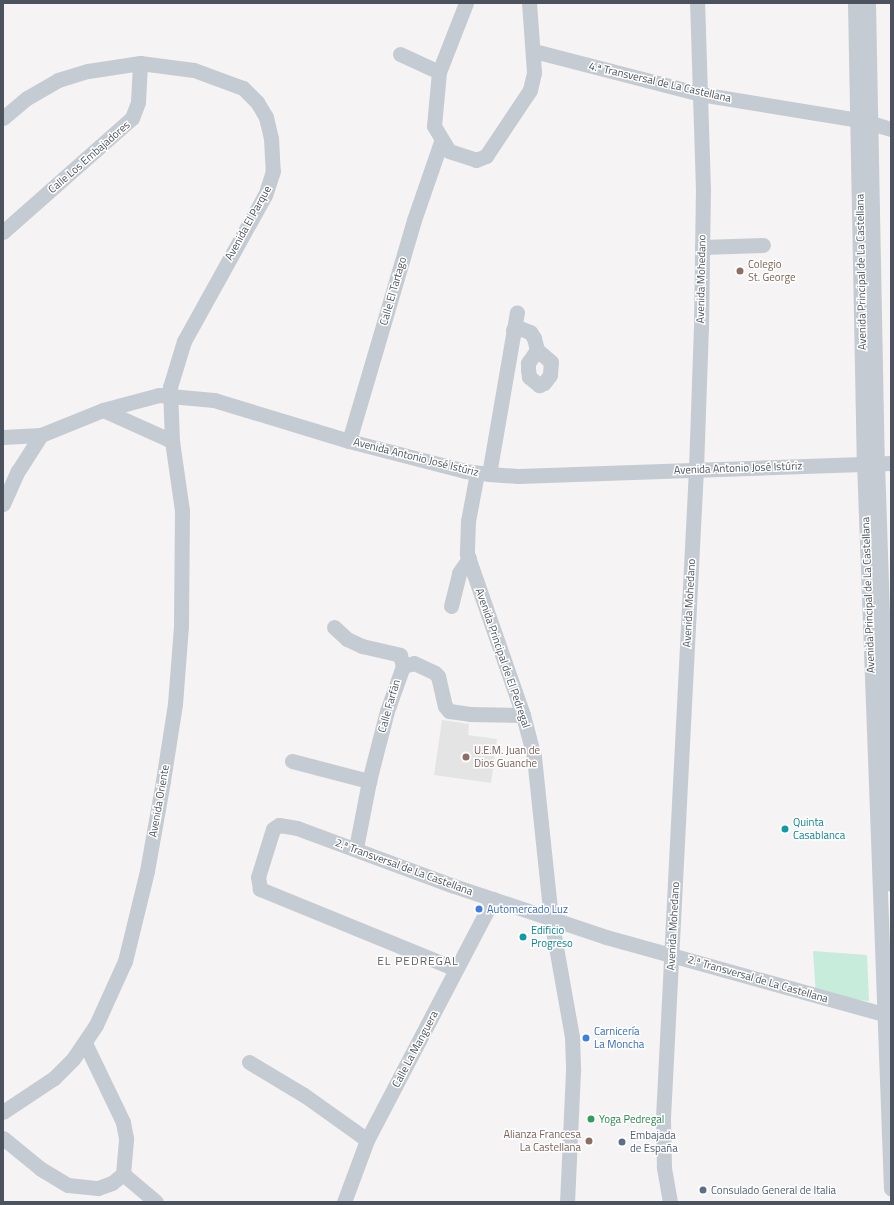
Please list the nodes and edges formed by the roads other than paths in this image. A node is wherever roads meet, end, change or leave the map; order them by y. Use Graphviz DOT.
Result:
graph roads {
  1 [pos="466,3"];
  2 [pos="529,3"];
  3 [pos="696,3"];
  4 [pos="855,3"];
  5 [pos="868,3"];
  6 [pos="534,51"];
  7 [pos="400,54"];
  8 [pos="140,63"];
  9 [pos="439,72"];
  10 [pos="700,94"];
  11 [pos="3,118"];
  12 [pos="865,122"];
  13 [pos="891,129"];
  14 [pos="441,142"];
  15 [pos="3,232"];
  16 [pos="763,246"];
  17 [pos="702,247"];
  18 [pos="517,312"];
  19 [pos="513,330"];
  20 [pos="536,350"];
  21 [pos="169,395"];
  22 [pos="103,410"];
  23 [pos="41,435"];
  24 [pos="3,437"];
  25 [pos="172,441"];
  26 [pos="349,441"];
  27 [pos="877,463"];
  28 [pos="696,469"];
  29 [pos="483,474"];
  30 [pos="3,504"];
  31 [pos="469,558"];
  32 [pos="451,606"];
  33 [pos="334,627"];
  34 [pos="403,666"];
  35 [pos="523,715"];
  36 [pos="292,761"];
  37 [pos="369,781"];
  38 [pos="356,848"];
  39 [pos="891,884"];
  40 [pos="493,899"];
  41 [pos="551,919"];
  42 [pos="671,953"];
  43 [pos="456,969"];
  44 [pos="888,1015"];
  45 [pos="85,1043"];
  46 [pos="249,1062"];
  47 [pos="3,1112"];
  48 [pos="3,1138"];
  49 [pos="367,1140"];
  50 [pos="123,1174"];
  51 [pos="891,1188"];
  52 [pos="156,1202"];
  53 [pos="344,1202"];
  54 [pos="567,1202"];
  55 [pos="670,1202"];
  1 -- 9 [label="street"];
  2 -- 6 [label="street"];
  3 -- 10 [label="street, Avenida Mohedano"];
  4 -- 12 [label="street, Avenida Principal de La Castellana"];
  5 -- 12 [label="street, Avenida Principal de La Castellana"];
  6 -- 10 [label="street, 4.ª Transversal de La Castellana"];
  6 -- 14 [label="street"];
  7 -- 9 [label="street"];
  8 -- 11 [label="street, Avenida El Parque"];
  8 -- 15 [label="street, Calle Los Embajadores"];
  8 -- 21 [label="street, Avenida El Parque"];
  9 -- 14 [label="street"];
  10 -- 12 [label="street, 4.ª Transversal de La Castellana"];
  10 -- 17 [label="street, Avenida Mohedano"];
  12 -- 13 [label="street, 4.ª Transversal de La Castellana"];
  12 -- 27 [label="street, Avenida Principal de La Castellana"];
  14 -- 26 [label="street, Calle El Tartago"];
  16 -- 17 [label="street"];
  17 -- 28 [label="street, Avenida Mohedano"];
  18 -- 19 [label="street, Avenida Principal de El Pedregal"];
  19 -- 20 [label="street"];
  19 -- 29 [label="street, Avenida Principal de El Pedregal"];
  21 -- 22 [label="street, Avenida Antonio José Istúriz"];
  21 -- 25 [label="street, Avenida Oriente"];
  21 -- 26 [label="street, Avenida Antonio José Istúriz"];
  22 -- 23 [label="street, Avenida Antonio José Istúriz"];
  22 -- 25 [label="street"];
  23 -- 24 [label="street, Avenida Antonio José Istúriz"];
  23 -- 30 [label="street"];
  25 -- 45 [label="street, Avenida Oriente"];
  26 -- 29 [label="street, Avenida Antonio José Istúriz"];
  27 -- 28 [label="street, Avenida Antonio José Istúriz"];
  27 -- 39 [label="street, Avenida Principal de La Castellana"];
  27 -- 44 [label="street, Avenida Principal de La Castellana"];
  28 -- 29 [label="street, Avenida Antonio José Istúriz"];
  28 -- 42 [label="street, Avenida Mohedano"];
  29 -- 31 [label="street, Avenida Principal de El Pedregal"];
  31 -- 32 [label="street"];
  31 -- 35 [label="street, Avenida Principal de El Pedregal"];
  33 -- 34 [label="street"];
  34 -- 35 [label="street, Calle Farfán"];
  34 -- 37 [label="street, Calle Farfán"];
  35 -- 41 [label="street, Avenida Principal de El Pedregal"];
  36 -- 37 [label="street"];
  37 -- 38 [label="street, Calle Farfán"];
  38 -- 40 [label="street, 2.ª Transversal de La Castellana"];
  38 -- 43 [label="street, 2.ª Transversal de La Castellana"];
  40 -- 41 [label="street, 2.ª Transversal de La Castellana"];
  40 -- 43 [label="street, Calle La Manguera"];
  41 -- 42 [label="street, 2.ª Transversal de La Castellana"];
  41 -- 54 [label="street, Avenida Principal de El Pedregal"];
  42 -- 44 [label="street, 2.ª Transversal de La Castellana"];
  42 -- 55 [label="street, Avenida Mohedano"];
  43 -- 49 [label="street, Calle La Manguera"];
  44 -- 51 [label="street, Avenida Principal de La Castellana"];
  45 -- 47 [label="street, Avenida Oriente"];
  45 -- 50 [label="street"];
  46 -- 49 [label="street"];
  48 -- 50 [label="street"];
  49 -- 53 [label="street, Calle La Manguera"];
  50 -- 52 [label="street"];
}
